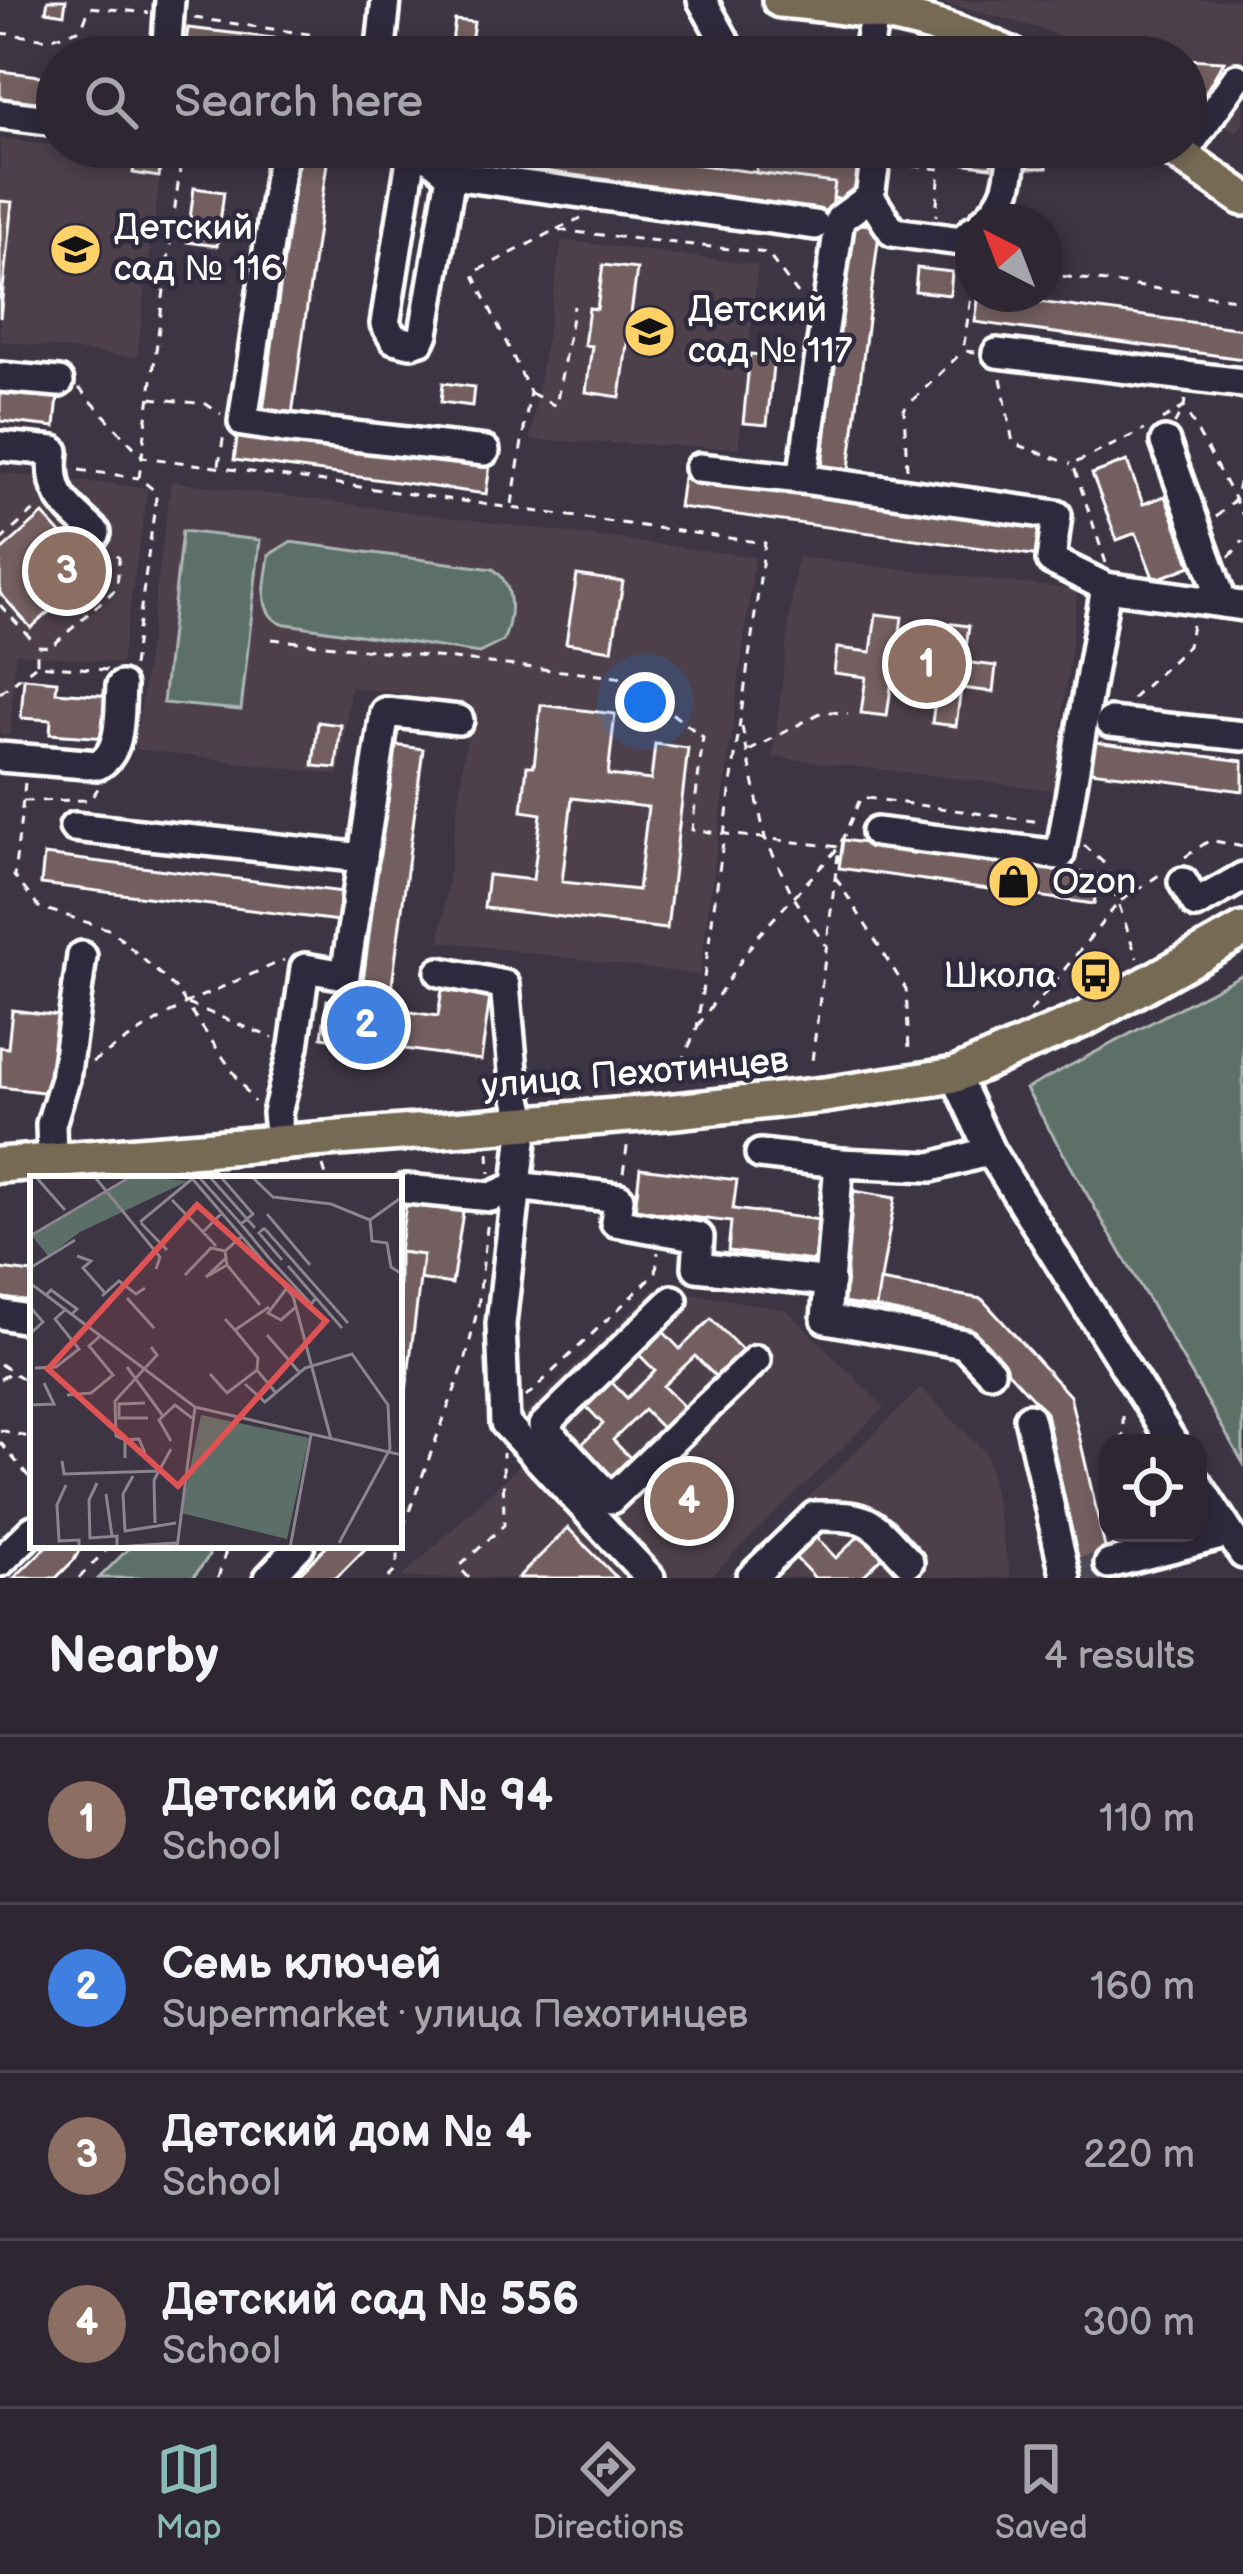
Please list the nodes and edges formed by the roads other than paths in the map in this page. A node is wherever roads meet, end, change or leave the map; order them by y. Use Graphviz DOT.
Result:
graph roads {
  1 [pos="170,0"];
  2 [pos="386,0"];
  3 [pos="702,0"];
  4 [pos="780,0"];
  5 [pos="874,11"];
  6 [pos="167,36"];
  7 [pos="382,36"];
  8 [pos="722,36"];
  9 [pos="870,36"];
  10 [pos="966,36"];
  11 [pos="1237,78"];
  12 [pos="0,114"];
  13 [pos="1207,114"];
  14 [pos="36,118"];
  15 [pos="280,168"];
  16 [pos="411,168"];
  17 [pos="442,168"];
  18 [pos="874,168"];
  19 [pos="1012,168"];
  20 [pos="1200,168"];
  21 [pos="451,175"];
  22 [pos="870,197"];
  23 [pos="1243,198"];
  24 [pos="1001,204"];
  25 [pos="815,226"];
  26 [pos="955,240"];
  27 [pos="997,353"];
  28 [pos="0,377"];
  29 [pos="1243,383"];
  30 [pos="69,385"];
  31 [pos="1165,442"];
  32 [pos="0,446"];
  33 [pos="484,452"];
  34 [pos="699,468"];
  35 [pos="802,479"];
  36 [pos="96,533"];
  37 [pos="1106,587"];
  38 [pos="1221,602"];
  39 [pos="121,676"];
  40 [pos="459,720"];
  41 [pos="1110,722"];
  42 [pos="1243,736"];
  43 [pos="6,769"];
  44 [pos="74,827"];
  45 [pos="876,832"];
  46 [pos="363,858"];
  47 [pos="1243,877"];
  48 [pos="1183,882"];
  49 [pos="1243,930"];
  50 [pos="82,956"];
  51 [pos="440,972"];
  52 [pos="955,1075"];
  53 [pos="524,1124"];
  54 [pos="271,1129"];
  55 [pos="990,1151"];
  56 [pos="760,1154"];
  57 [pos="52,1161"];
  58 [pos="838,1163"];
  59 [pos="0,1165"];
  60 [pos="116,1168"];
  61 [pos="406,1189"];
  62 [pos="503,1191"];
  63 [pos="830,1282"];
  64 [pos="673,1300"];
  65 [pos="0,1314"];
  66 [pos="30,1319"];
  67 [pos="755,1360"];
  68 [pos="990,1371"];
  69 [pos="510,1404"];
  70 [pos="1029,1418"];
  71 [pos="543,1426"];
  72 [pos="1167,1434"];
  73 [pos="1207,1498"];
  74 [pos="30,1533"];
  75 [pos="1236,1544"];
  76 [pos="297,1548"];
  77 [pos="0,1562"];
  78 [pos="909,1562"];
  79 [pos="1080,1572"];
  80 [pos="269,1578"];
  81 [pos="650,1578"];
  82 [pos="751,1578"];
  1 -- 6 [label="street"];
  2 -- 7 [label="street"];
  3 -- 8 [label="street"];
  4 -- 5 [label="main road"];
  5 -- 9 [label="street"];
  5 -- 10 [label="main road"];
  11 -- 13 [label="street"];
  12 -- 14 [label="street"];
  15 -- 33 [label="street"];
  16 -- 21 [label="street"];
  17 -- 21 [label="street"];
  18 -- 22 [label="street"];
  19 -- 24 [label="street"];
  20 -- 23 [label="main road"];
  21 -- 25 [label="street"];
  22 -- 26 [label="street"];
  22 -- 35 [label="street"];
  27 -- 29 [label="street"];
  28 -- 30 [label="street"];
  31 -- 38 [label="street"];
  32 -- 36 [label="street"];
  34 -- 35 [label="street"];
  35 -- 37 [label="street"];
  37 -- 38 [label="street"];
  37 -- 45 [label="street"];
  39 -- 43 [label="street"];
  40 -- 46 [label="street"];
  41 -- 42 [label="street"];
  44 -- 46 [label="street"];
  46 -- 54 [label="street"];
  47 -- 48 [label="street"];
  49 -- 52 [label="main road, улица Пехотинцев"];
  50 -- 57 [label="street"];
  51 -- 53 [label="street"];
  52 -- 53 [label="main road, улица Пехотинцев"];
  52 -- 55 [label="street"];
  53 -- 54 [label="main road, улица Пехотинцев"];
  53 -- 62 [label="street"];
  54 -- 60 [label="main road, улица Пехотинцев"];
  55 -- 58 [label="street"];
  55 -- 72 [label="street"];
  56 -- 58 [label="street"];
  57 -- 59 [label="main road, улица Пехотинцев"];
  57 -- 60 [label="main road, улица Пехотинцев"];
  58 -- 63 [label="street"];
  61 -- 62 [label="street"];
  62 -- 63 [label="street"];
  62 -- 69 [label="street"];
  63 -- 68 [label="street"];
  64 -- 71 [label="street"];
  65 -- 66 [label="street"];
  67 -- 71 [label="street"];
  69 -- 71 [label="street"];
  69 -- 81 [label="street"];
  70 -- 79 [label="street"];
  73 -- 75 [label="street"];
  74 -- 77 [label="street"];
  75 -- 79 [label="street"];
  76 -- 80 [label="street"];
  78 -- 82 [label="street"];
}
